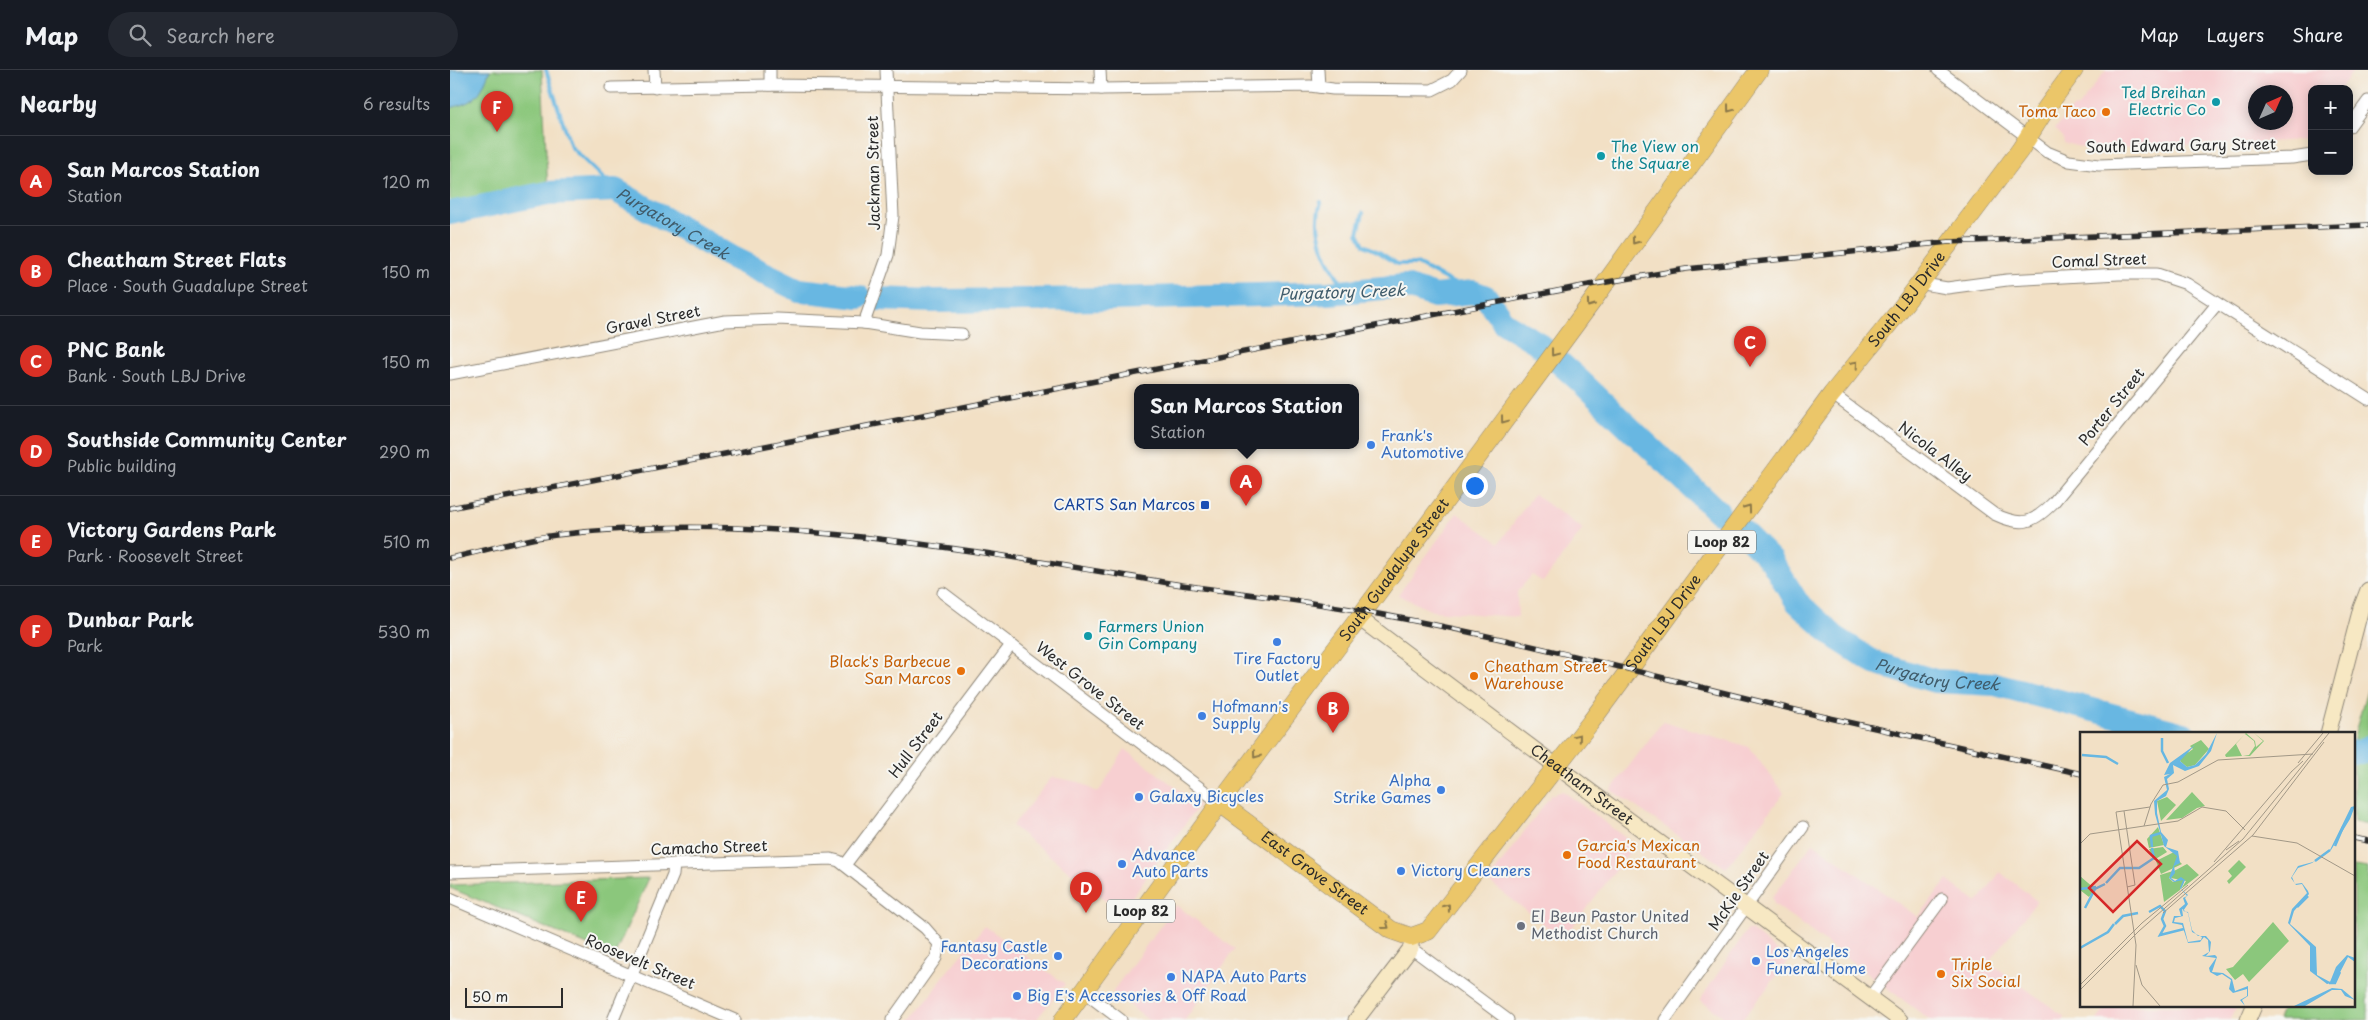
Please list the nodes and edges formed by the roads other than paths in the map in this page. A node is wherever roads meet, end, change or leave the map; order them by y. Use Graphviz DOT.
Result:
graph roads {
  1 [pos="654,70"];
  2 [pos="770,70"];
  3 [pos="886,70"];
  4 [pos="1100,70"];
  5 [pos="1318,70"];
  6 [pos="1461,70"];
  7 [pos="1759,70"];
  8 [pos="1938,70"];
  9 [pos="2074,70"];
  10 [pos="770,85"];
  11 [pos="887,87"];
  12 [pos="1319,87"];
  13 [pos="611,88"];
  14 [pos="655,88"];
  15 [pos="1101,89"];
  16 [pos="2368,101"];
  17 [pos="2353,122"];
  18 [pos="2027,138"];
  19 [pos="2308,156"];
  20 [pos="1918,283"];
  21 [pos="2217,304"];
  22 [pos="864,323"];
  23 [pos="962,334"];
  24 [pos="450,374"];
  25 [pos="1832,394"];
  26 [pos="2368,399"];
  27 [pos="2025,523"];
  28 [pos="2368,590"];
  29 [pos="943,593"];
  30 [pos="1359,618"];
  31 [pos="1011,645"];
  32 [pos="2328,732"];
  33 [pos="1556,766"];
  34 [pos="1220,803"];
  35 [pos="1802,827"];
  36 [pos="674,864"];
  37 [pos="845,865"];
  38 [pos="450,872"];
  39 [pos="450,898"];
  40 [pos="1942,899"];
  41 [pos="1747,906"];
  42 [pos="1411,942"];
  43 [pos="632,974"];
  44 [pos="1084,992"];
  45 [pos="1870,998"];
  46 [pos="2253,1008"];
  47 [pos="612,1020"];
  48 [pos="735,1020"];
  49 [pos="892,1020"];
  50 [pos="1063,1020"];
  51 [pos="1121,1020"];
  52 [pos="1356,1020"];
  53 [pos="1508,1020"];
  54 [pos="1665,1020"];
  55 [pos="1900,1020"];
  56 [pos="2248,1020"];
  1 -- 14 [label="street"];
  2 -- 10 [label="street"];
  3 -- 11 [label="street, Jackman Street"];
  4 -- 15 [label="street"];
  5 -- 12 [label="street"];
  6 -- 12 [label="street"];
  7 -- 30 [label="main road, South Guadalupe Street / Loop 82, one-way"];
  8 -- 18 [label="street, South Edward Gary Street"];
  9 -- 18 [label="main road, South LBJ Drive / Loop 82"];
  10 -- 11 [label="street"];
  10 -- 14 [label="street"];
  11 -- 15 [label="street"];
  11 -- 22 [label="street, Jackman Street"];
  12 -- 15 [label="street"];
  13 -- 14 [label="street"];
  16 -- 17 [label="street"];
  18 -- 19 [label="street, South Edward Gary Street"];
  18 -- 20 [label="main road, South LBJ Drive / Loop 82"];
  20 -- 21 [label="street, Comal Street"];
  25 -- 20 [label="main road, South LBJ Drive / Loop 82, one-way"];
  21 -- 26 [label="street, Comal Street"];
  21 -- 27 [label="street, Porter Street"];
  22 -- 23 [label="street"];
  22 -- 24 [label="street, Gravel Street"];
  25 -- 27 [label="street, Nicola Alley"];
  33 -- 25 [label="main road, South LBJ Drive / Loop 82, one-way"];
  28 -- 32 [label="street"];
  29 -- 31 [label="street, West Grove Street"];
  30 -- 33 [label="street, Cheatham Street"];
  30 -- 34 [label="main road, South Guadalupe Street / Loop 82, one-way"];
  31 -- 34 [label="street, West Grove Street"];
  31 -- 37 [label="street, Hull Street"];
  33 -- 41 [label="street, Cheatham Street"];
  42 -- 33 [label="main road, South LBJ Drive / Loop 82, one-way"];
  34 -- 42 [label="main road, East Grove Street, one-way"];
  34 -- 44 [label="main road, South Guadalupe Street / Loop 82"];
  35 -- 41 [label="street, McKie Street"];
  36 -- 37 [label="street, Camacho Street"];
  36 -- 38 [label="street, Camacho Street"];
  36 -- 43 [label="street"];
  37 -- 49 [label="street, Camacho Street"];
  39 -- 43 [label="street, Roosevelt Street"];
  40 -- 45 [label="street"];
  41 -- 45 [label="street, Cheatham Street"];
  41 -- 54 [label="street, McKie Street"];
  42 -- 52 [label="street, South LBJ Drive"];
  42 -- 53 [label="street, East Grove Street"];
  43 -- 47 [label="street"];
  43 -- 48 [label="street, Roosevelt Street"];
  44 -- 50 [label="main road, South Guadalupe Street / Loop 82"];
  44 -- 51 [label="street"];
  45 -- 55 [label="street, Cheatham Street"];
  46 -- 56 [label="street"];
}
